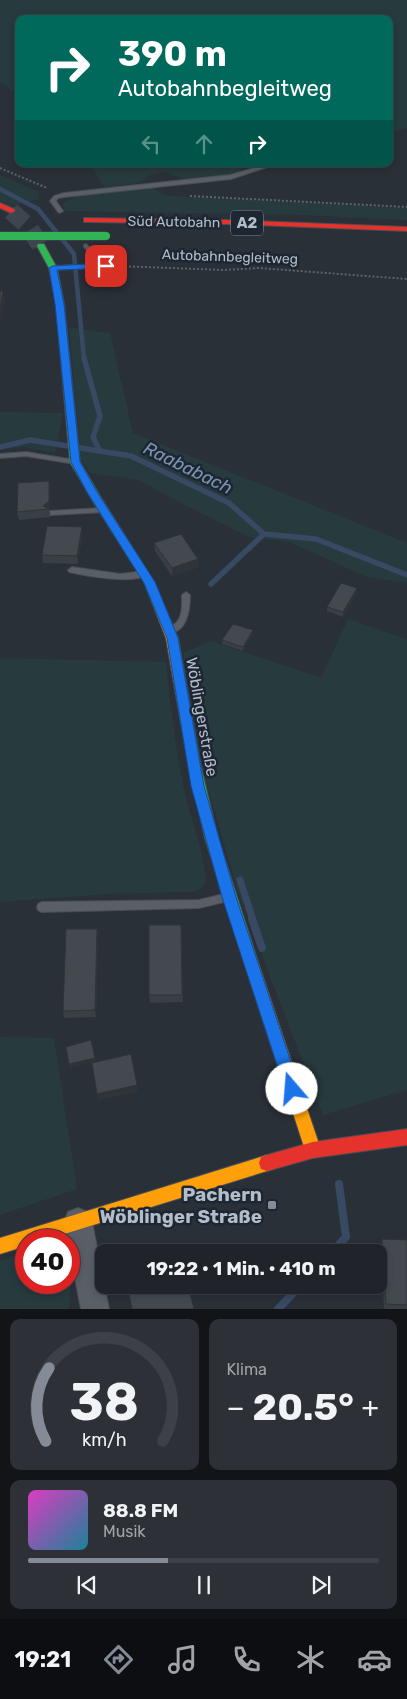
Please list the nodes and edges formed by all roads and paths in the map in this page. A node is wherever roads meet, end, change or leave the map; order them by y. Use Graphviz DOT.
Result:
graph roads {
  1 [pos="263,167"];
  2 [pos="0,168"];
  3 [pos="154,185"];
  4 [pos="64,195"];
  5 [pos="0,205"];
  6 [pos="407,207"];
  7 [pos="60,211"];
  8 [pos="0,220"];
  9 [pos="48,220"];
  10 [pos="407,229"];
  11 [pos="0,236"];
  12 [pos="111,236"];
  13 [pos="41,246"];
  14 [pos="86,246"];
  15 [pos="106,266"];
  16 [pos="55,268"];
  17 [pos="407,279"];
  18 [pos="0,456"];
  19 [pos="75,458"];
  20 [pos="103,510"];
  21 [pos="50,513"];
  22 [pos="72,570"];
  23 [pos="144,574"];
  24 [pos="186,596"];
  25 [pos="169,630"];
  26 [pos="229,897"];
  27 [pos="42,907"];
  28 [pos="407,1137"];
  29 [pos="313,1150"];
  30 [pos="78,1222"];
  31 [pos="0,1246"];
  32 [pos="95,1309"];
  1 -- 3 [label="lane"];
  2 -- 4 [label="path"];
  3 -- 4 [label="lane"];
  3 -- 6 [label="path"];
  4 -- 7 [label="lane"];
  5 -- 8 [label="main road"];
  9 -- 10 [label="main road, Süd Autobahn / A2"];
  11 -- 12 [label="main road, Süd Autobahn, bridge"];
  13 -- 16 [label="main road, Wöblingerstraße"];
  14 -- 15 [label="lane"];
  15 -- 16 [label="lane"];
  15 -- 17 [label="path, Autobahnbegleitweg"];
  16 -- 19 [label="main road, Wöblingerstraße"];
  18 -- 19 [label="lane"];
  19 -- 20 [label="main road, Wöblingerstraße"];
  20 -- 21 [label="lane"];
  20 -- 23 [label="main road, Wöblingerstraße"];
  22 -- 23 [label="lane"];
  23 -- 25 [label="main road, Wöblingerstraße"];
  24 -- 25 [label="lane"];
  25 -- 26 [label="main road, Wöblingerstraße"];
  26 -- 27 [label="lane"];
  26 -- 29 [label="main road, Wöblingerstraße"];
  28 -- 29 [label="main road"];
  29 -- 30 [label="main road"];
  30 -- 31 [label="main road"];
  30 -- 32 [label="street"];
}
